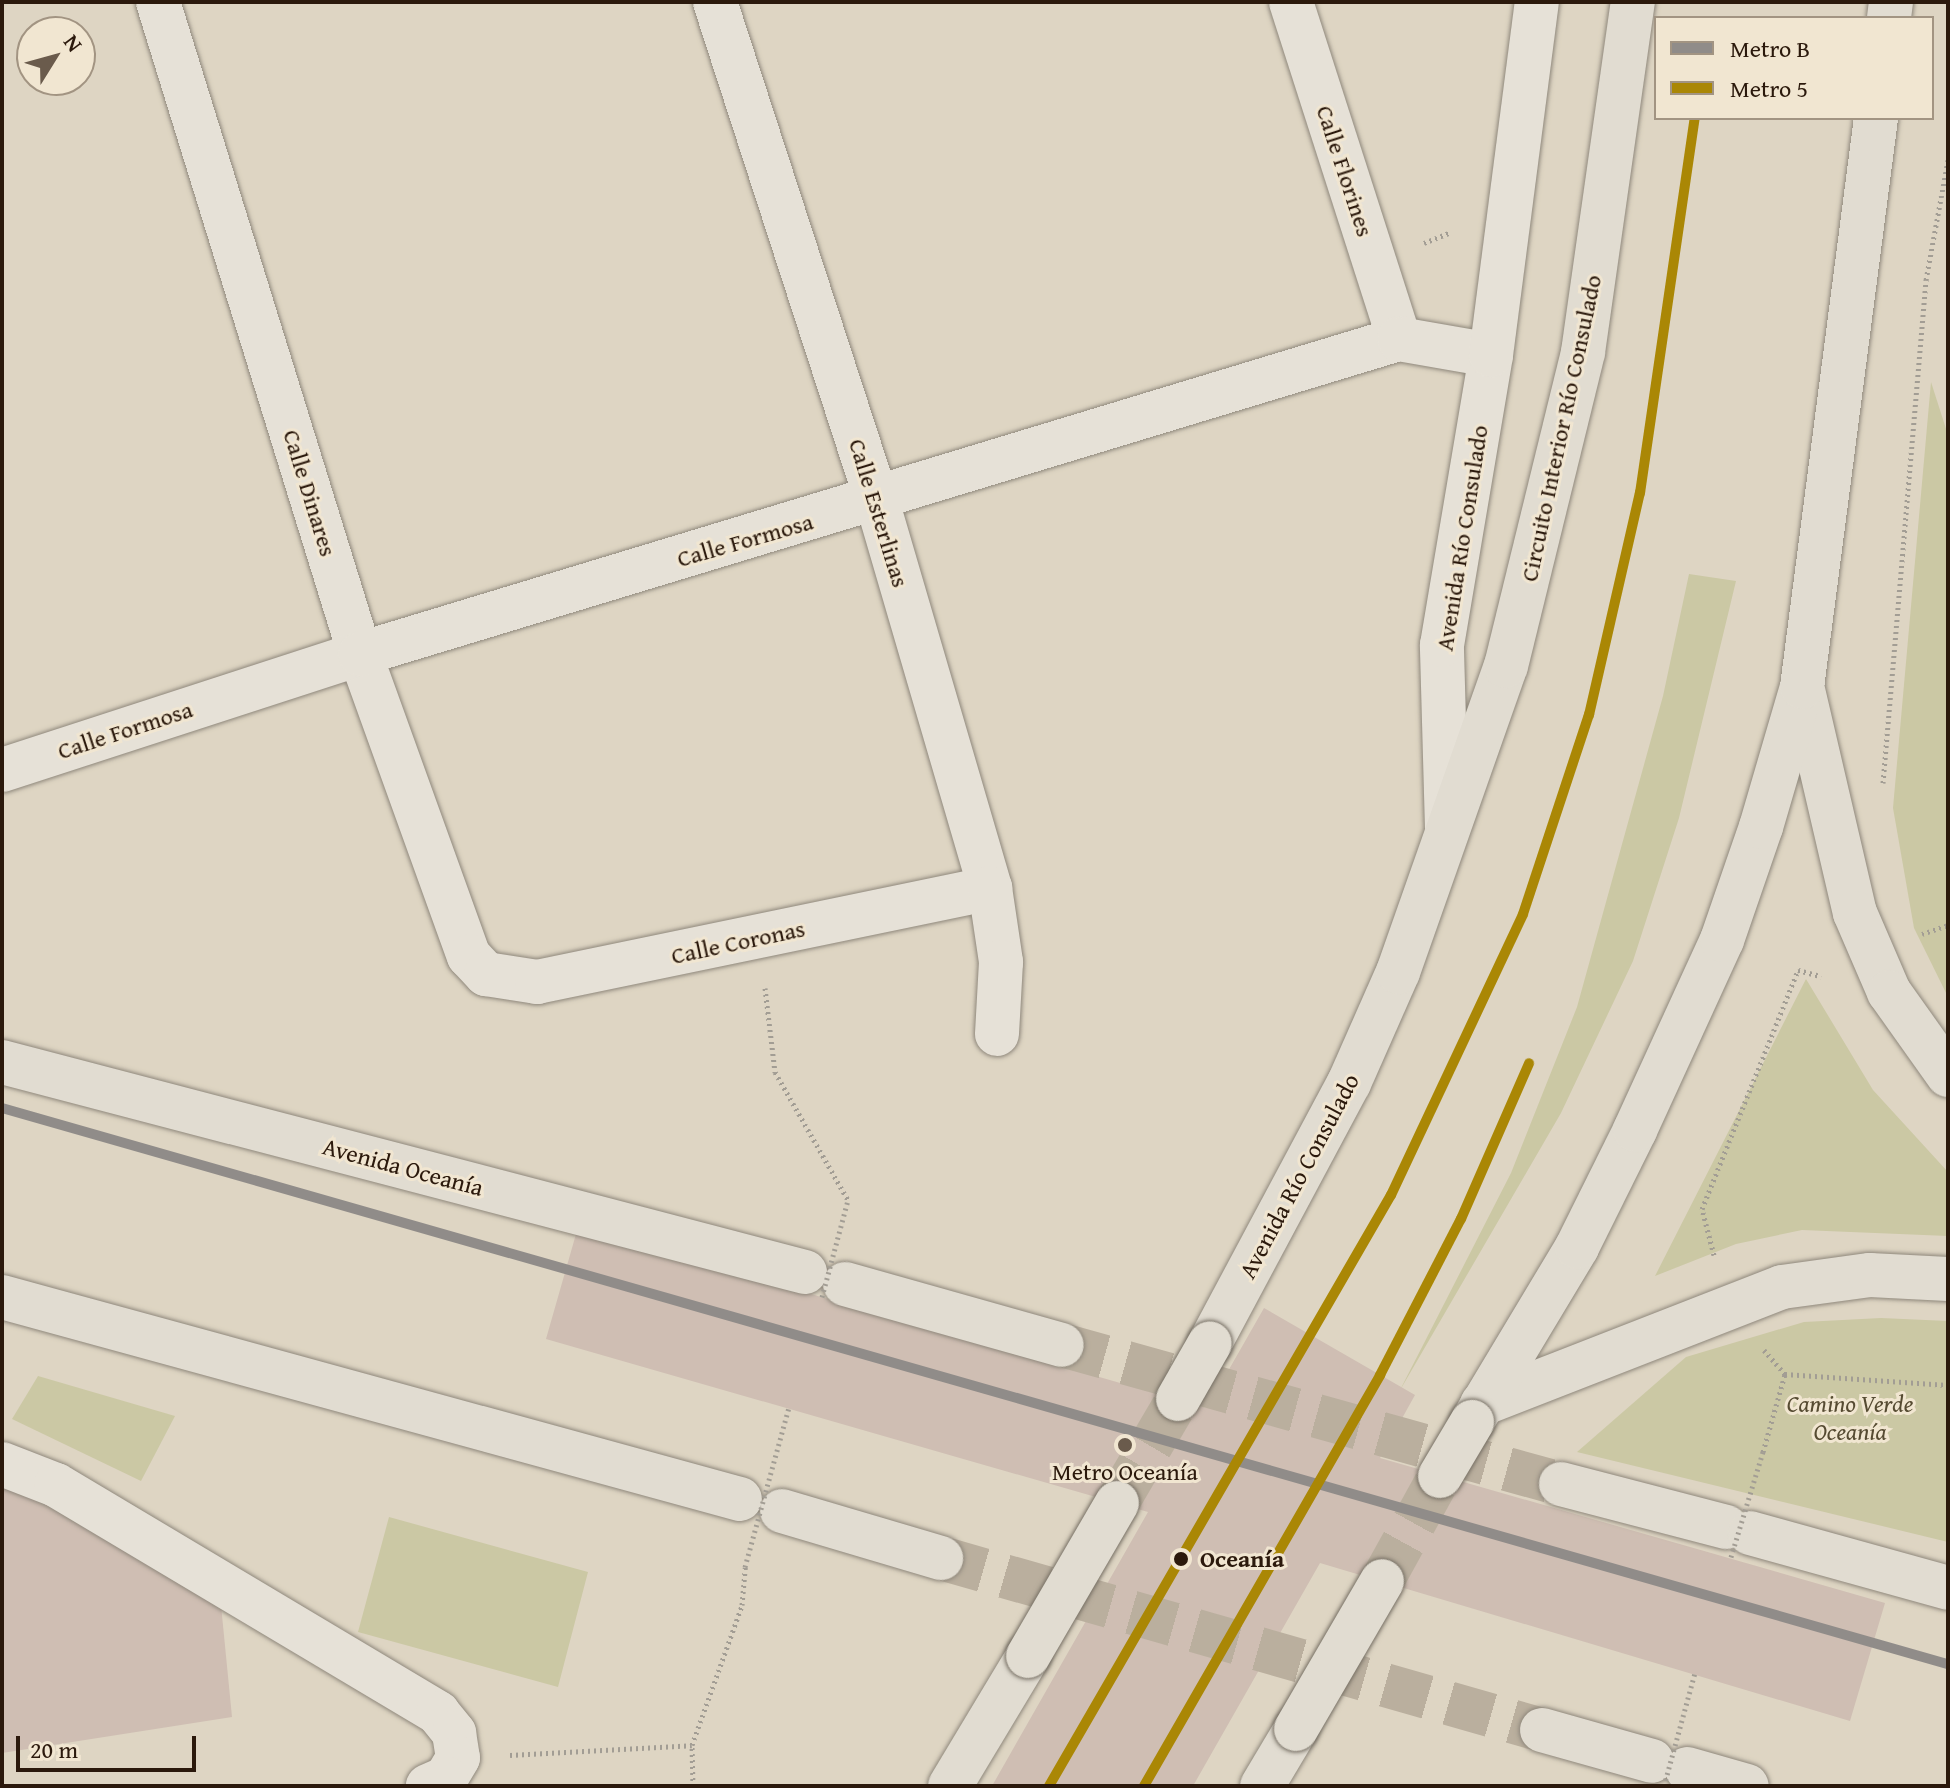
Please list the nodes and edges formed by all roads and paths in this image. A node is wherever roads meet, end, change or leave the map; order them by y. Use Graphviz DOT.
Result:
graph roads {
  1 [pos="158,2"];
  2 [pos="715,2"];
  3 [pos="1291,2"];
  4 [pos="1537,2"];
  5 [pos="1633,2"];
  6 [pos="1876,120"];
  7 [pos="1948,160"];
  8 [pos="1399,339"];
  9 [pos="1491,355"];
  10 [pos="877,501"];
  11 [pos="360,654"];
  12 [pos="1802,687"];
  13 [pos="2,770"];
  14 [pos="1883,801"];
  15 [pos="1448,846"];
  16 [pos="990,888"];
  17 [pos="759,939"];
  18 [pos="486,974"];
  19 [pos="1826,986"];
  20 [pos="997,1034"];
  21 [pos="2,1062"];
  22 [pos="1948,1075"];
  23 [pos="1948,1279"];
  24 [pos="824,1285"];
  25 [pos="2,1297"];
  26 [pos="1728,1307"];
  27 [pos="1062,1345"];
  28 [pos="1948,1385"];
  29 [pos="1178,1399"];
  30 [pos="789,1407"];
  31 [pos="1477,1413"];
  32 [pos="2,1464"];
  33 [pos="1440,1476"];
  34 [pos="1561,1484"];
  35 [pos="740,1499"];
  36 [pos="1117,1503"];
  37 [pos="782,1511"];
  38 [pos="1735,1539"];
  39 [pos="941,1558"];
  40 [pos="1382,1581"];
  41 [pos="1948,1588"];
  42 [pos="1695,1673"];
  43 [pos="1542,1730"];
  44 [pos="692,1745"];
  45 [pos="443,1772"];
  46 [pos="1668,1772"];
  47 [pos="693,1786"];
  48 [pos="950,1786"];
  49 [pos="1262,1786"];
  50 [pos="1747,1786"];
  1 -- 11 [label="street, Calle Dinares"];
  2 -- 10 [label="street, Calle Esterlinas"];
  3 -- 8 [label="street, Calle Florines"];
  4 -- 9 [label="street, Avenida Río Consulado"];
  5 -- 15 [label="highway, Circuito Interior Río Consulado"];
  6 -- 12 [label="highway"];
  7 -- 14 [label="path"];
  8 -- 9 [label="street, Calle Formosa"];
  8 -- 10 [label="street, Calle Formosa"];
  9 -- 15 [label="street, Avenida Río Consulado"];
  10 -- 11 [label="street, Calle Formosa"];
  10 -- 16 [label="street, Calle Esterlinas"];
  11 -- 13 [label="street, Calle Formosa"];
  11 -- 18 [label="street, Calle Dinares"];
  12 -- 22 [label="highway"];
  12 -- 31 [label="highway"];
  15 -- 29 [label="highway, Avenida Río Consulado, bridge"];
  16 -- 17 [label="street, Calle Coronas"];
  16 -- 20 [label="street, Calle Esterlinas"];
  17 -- 18 [label="street, Calle Coronas"];
  17 -- 24 [label="path, bridge"];
  19 -- 26 [label="path"];
  21 -- 24 [label="highway, Avenida Oceanía"];
  23 -- 26 [label="highway"];
  24 -- 27 [label="highway, Avenida Oceanía"];
  25 -- 35 [label="highway"];
  26 -- 31 [label="highway"];
  28 -- 38 [label="path, bridge"];
  30 -- 44 [label="path, bridge"];
  31 -- 33 [label="highway, bridge"];
  32 -- 45 [label="street"];
  34 -- 38 [label="highway"];
  36 -- 48 [label="highway, bridge"];
  37 -- 39 [label="highway"];
  38 -- 41 [label="highway"];
  40 -- 49 [label="highway, bridge"];
  42 -- 46 [label="path, bridge"];
  43 -- 46 [label="highway"];
  44 -- 45 [label="path"];
  44 -- 47 [label="path"];
  46 -- 50 [label="highway"];
}
